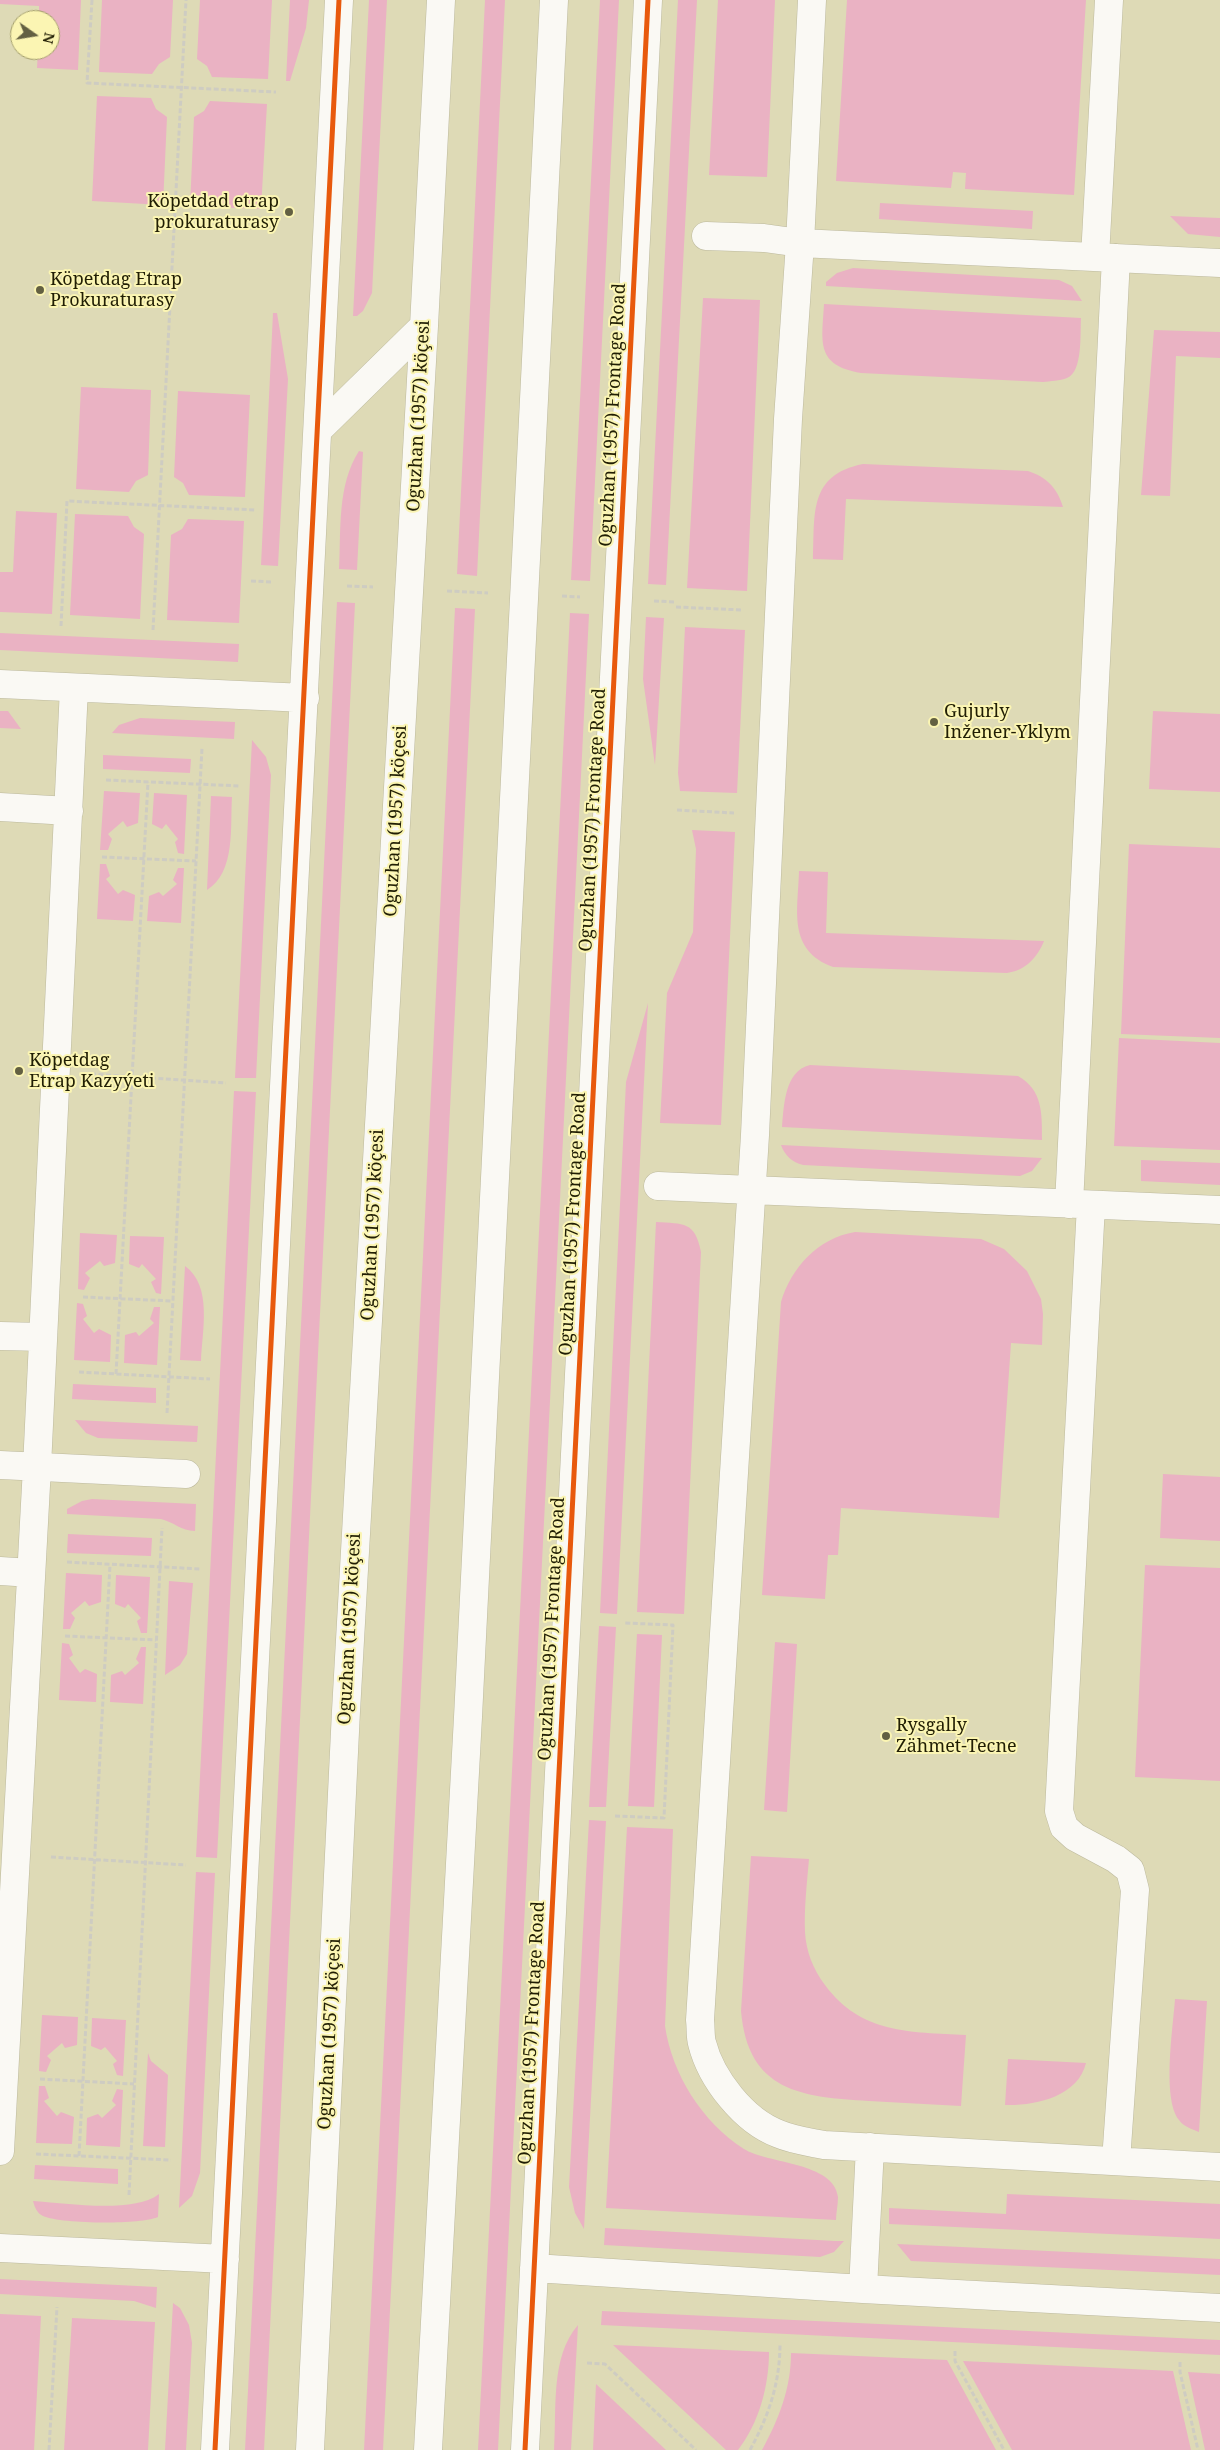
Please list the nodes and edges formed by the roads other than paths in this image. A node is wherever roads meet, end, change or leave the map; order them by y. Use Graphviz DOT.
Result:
graph roads {
  1 [pos="339,0"];
  2 [pos="441,0"];
  3 [pos="554,0"];
  4 [pos="648,0"];
  5 [pos="812,0"];
  6 [pos="1109,0"];
  7 [pos="706,236"];
  8 [pos="800,243"];
  9 [pos="1105,258"];
  10 [pos="1220,263"];
  11 [pos="424,326"];
  12 [pos="318,430"];
  13 [pos="0,684"];
  14 [pos="74,688"];
  15 [pos="305,698"];
  16 [pos="0,807"];
  17 [pos="69,810"];
  18 [pos="658,1186"];
  19 [pos="752,1191"];
  20 [pos="1080,1204"];
  21 [pos="1220,1210"];
  22 [pos="0,1336"];
  23 [pos="43,1338"];
  24 [pos="0,1465"];
  25 [pos="37,1467"];
  26 [pos="186,1474"];
  27 [pos="0,1571"];
  28 [pos="30,1573"];
  29 [pos="0,2143"];
  30 [pos="870,2147"];
  31 [pos="1116,2161"];
  32 [pos="1220,2167"];
  33 [pos="0,2248"];
  34 [pos="225,2259"];
  35 [pos="534,2268"];
  36 [pos="864,2289"];
  37 [pos="1220,2308"];
  38 [pos="215,2450"];
  39 [pos="310,2450"];
  40 [pos="428,2450"];
  41 [pos="525,2450"];
  1 -- 12 [label="street"];
  2 -- 11 [label="street, Oguzhan (1957) köçesi"];
  3 -- 40 [label="street"];
  4 -- 35 [label="street, Oguzhan (1957) Frontage Road"];
  5 -- 8 [label="street"];
  6 -- 9 [label="street"];
  7 -- 8 [label="street"];
  8 -- 9 [label="street"];
  8 -- 19 [label="street"];
  9 -- 10 [label="street"];
  9 -- 20 [label="street"];
  11 -- 12 [label="street"];
  11 -- 39 [label="street, Oguzhan (1957) köçesi"];
  12 -- 15 [label="street"];
  13 -- 14 [label="street"];
  14 -- 15 [label="street"];
  14 -- 17 [label="street"];
  15 -- 34 [label="street"];
  16 -- 17 [label="street"];
  17 -- 23 [label="street"];
  18 -- 19 [label="street"];
  19 -- 20 [label="street"];
  19 -- 30 [label="street"];
  20 -- 21 [label="street"];
  20 -- 31 [label="street"];
  22 -- 23 [label="street"];
  23 -- 25 [label="street"];
  24 -- 25 [label="street"];
  25 -- 26 [label="street"];
  25 -- 28 [label="street"];
  27 -- 28 [label="street"];
  28 -- 29 [label="street"];
  30 -- 31 [label="street"];
  30 -- 36 [label="street"];
  31 -- 32 [label="street"];
  33 -- 34 [label="street"];
  34 -- 38 [label="street"];
  35 -- 36 [label="street"];
  35 -- 41 [label="street, Oguzhan (1957) Frontage Road"];
  36 -- 37 [label="street"];
}
